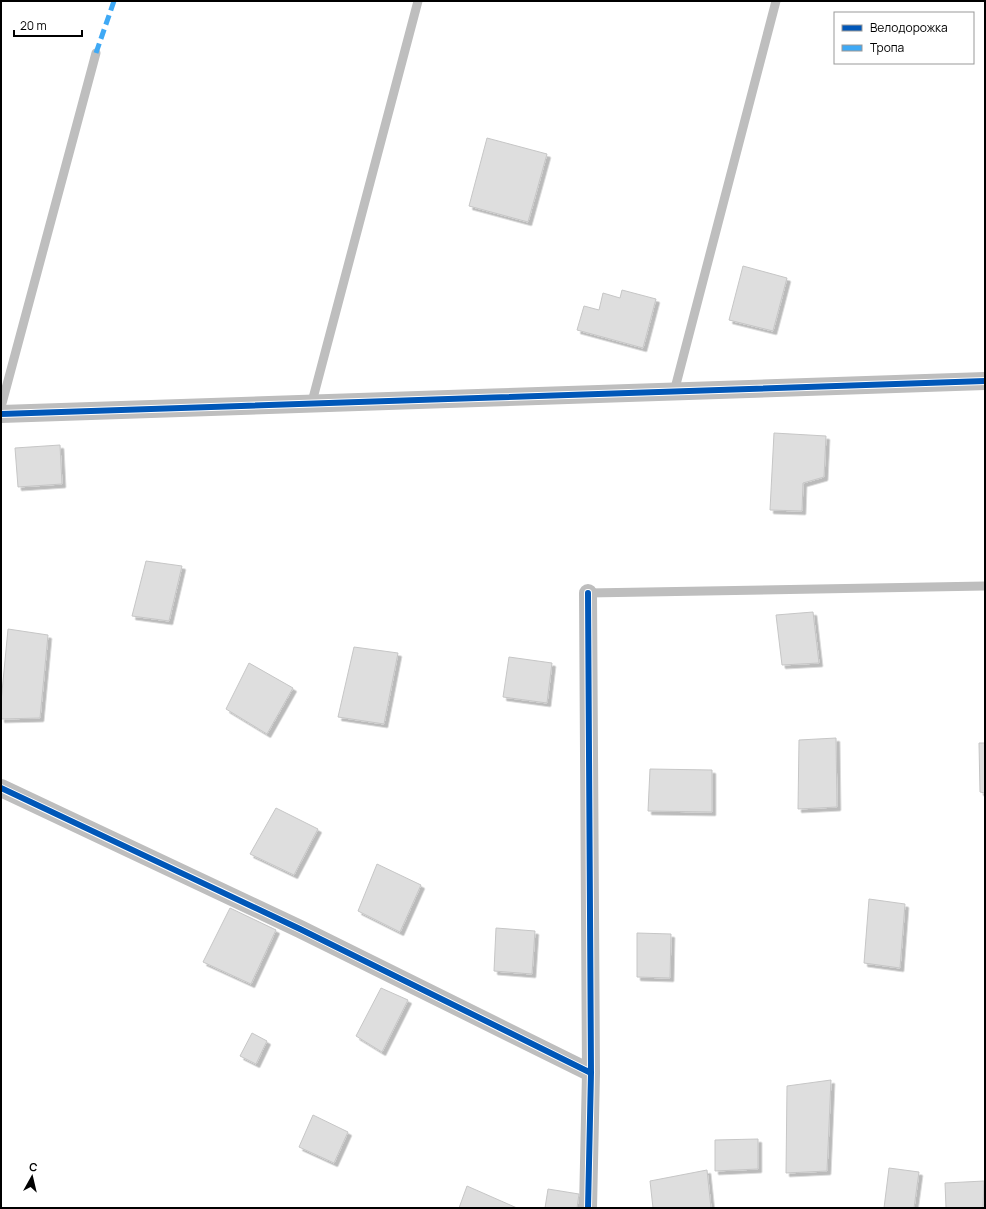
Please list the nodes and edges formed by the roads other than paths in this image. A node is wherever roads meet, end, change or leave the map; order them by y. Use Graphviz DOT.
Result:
graph roads {
  1 [pos="418,1"];
  2 [pos="776,1"];
  3 [pos="96,53"];
  4 [pos="985,381"];
  5 [pos="674,392"];
  6 [pos="312,402"];
  7 [pos="1,408"];
  8 [pos="1,414"];
  9 [pos="985,586"];
  10 [pos="588,593"];
  11 [pos="1,788"];
  12 [pos="591,1073"];
  13 [pos="588,1208"];
  1 -- 6 [label="lane"];
  2 -- 5 [label="lane"];
  3 -- 7 [label="lane"];
  4 -- 5 [label="street"];
  5 -- 6 [label="street"];
  6 -- 8 [label="street"];
  9 -- 10 [label="lane"];
  10 -- 12 [label="street"];
  11 -- 12 [label="street"];
  12 -- 13 [label="street"];
}
